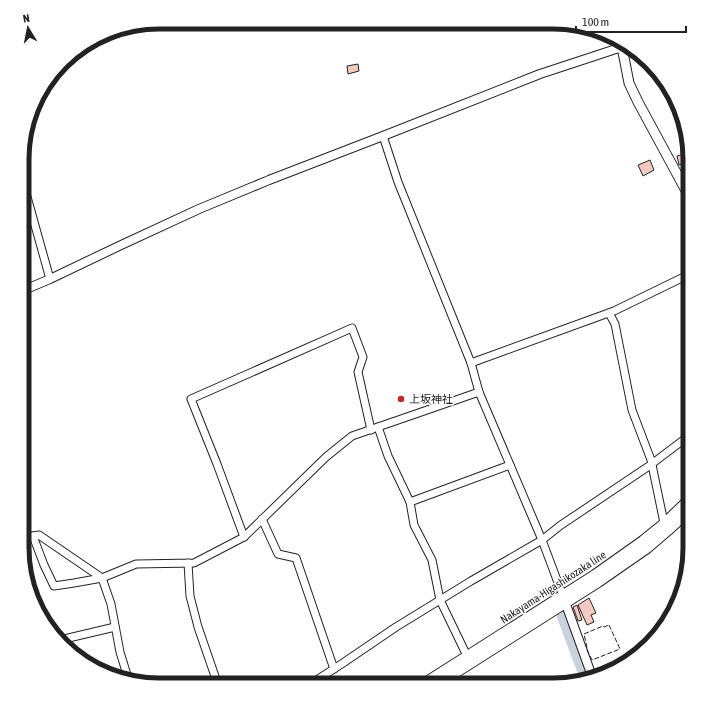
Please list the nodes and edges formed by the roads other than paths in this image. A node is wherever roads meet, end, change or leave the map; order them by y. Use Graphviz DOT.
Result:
graph roads {
  1 [pos="617,45"];
  2 [pos="622,49"];
  3 [pos="383,136"];
  4 [pos="683,185"];
  5 [pos="29,204"];
  6 [pos="683,277"];
  7 [pos="50,279"];
  8 [pos="29,288"];
  9 [pos="609,313"];
  10 [pos="471,363"];
  11 [pos="479,392"];
  12 [pos="374,428"];
  13 [pos="683,441"];
  14 [pos="510,464"];
  15 [pos="652,465"];
  16 [pos="410,502"];
  17 [pos="683,507"];
  18 [pos="683,515"];
  19 [pos="262,519"];
  20 [pos="666,527"];
  21 [pos="33,536"];
  22 [pos="29,537"];
  23 [pos="244,537"];
  24 [pos="542,540"];
  25 [pos="188,563"];
  26 [pos="102,578"];
  27 [pos="440,600"];
  28 [pos="564,600"];
  29 [pos="115,627"];
  30 [pos="66,639"];
  31 [pos="468,660"];
  32 [pos="334,668"];
  33 [pos="591,673"];
  34 [pos="127,674"];
  35 [pos="216,678"];
  36 [pos="319,678"];
  37 [pos="435,678"];
  38 [pos="445,678"];
  1 -- 3 [label="street"];
  2 -- 4 [label="main road"];
  3 -- 7 [label="street"];
  3 -- 10 [label="street"];
  5 -- 7 [label="street"];
  6 -- 9 [label="street"];
  7 -- 8 [label="street"];
  9 -- 10 [label="street"];
  9 -- 15 [label="street"];
  10 -- 11 [label="street"];
  11 -- 12 [label="street"];
  11 -- 14 [label="street"];
  12 -- 16 [label="street"];
  12 -- 19 [label="street"];
  12 -- 23 [label="street"];
  13 -- 15 [label="street"];
  14 -- 16 [label="street"];
  14 -- 24 [label="street"];
  15 -- 20 [label="street"];
  15 -- 24 [label="street"];
  16 -- 27 [label="street"];
  17 -- 20 [label="main road, Nakayama-Higashikozaka line"];
  18 -- 20 [label="main road, Nakayama-Higashikozaka line"];
  19 -- 23 [label="street"];
  19 -- 32 [label="street"];
  20 -- 28 [label="main road, Nakayama-Higashikozaka line"];
  21 -- 22 [label="street"];
  21 -- 26 [label="street"];
  21 -- 26 [label="street"];
  23 -- 25 [label="street"];
  24 -- 27 [label="street"];
  24 -- 28 [label="street"];
  25 -- 26 [label="street"];
  25 -- 35 [label="street"];
  26 -- 29 [label="street"];
  27 -- 31 [label="street"];
  27 -- 32 [label="street"];
  28 -- 31 [label="main road, Nakayama-Higashikozaka line"];
  28 -- 33 [label="street"];
  29 -- 30 [label="street"];
  29 -- 34 [label="street"];
  31 -- 37 [label="main road, Nakayama-Higashikozaka line"];
  31 -- 38 [label="main road, Nakayama-Higashikozaka line"];
  32 -- 36 [label="street"];
}
